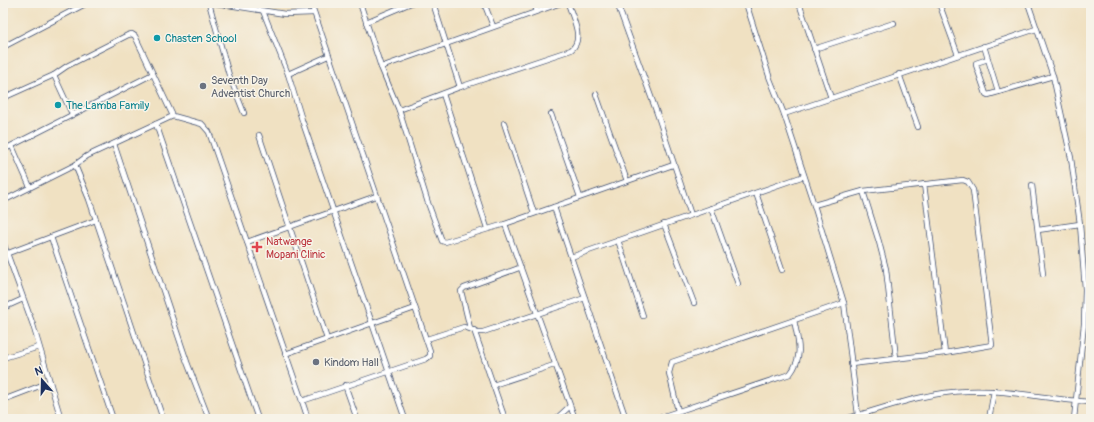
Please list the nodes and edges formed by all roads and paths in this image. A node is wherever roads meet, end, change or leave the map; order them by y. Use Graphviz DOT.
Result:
graph roads {
  1 [pos="87,3"];
  2 [pos="209,3"];
  3 [pos="215,3"];
  4 [pos="311,3"];
  5 [pos="360,3"];
  6 [pos="411,3"];
  7 [pos="431,3"];
  8 [pos="484,3"];
  9 [pos="534,3"];
  10 [pos="561,3"];
  11 [pos="568,3"];
  12 [pos="617,3"];
  13 [pos="746,3"];
  14 [pos="939,3"];
  15 [pos="1028,3"];
  16 [pos="801,4"];
  17 [pos="263,11"];
  18 [pos="537,11"];
  19 [pos="314,13"];
  20 [pos="366,22"];
  21 [pos="894,23"];
  22 [pos="492,26"];
  23 [pos="1036,29"];
  24 [pos="446,44"];
  25 [pos="984,46"];
  26 [pos="3,47"];
  27 [pos="814,49"];
  28 [pos="958,54"];
  29 [pos="328,56"];
  30 [pos="988,59"];
  31 [pos="381,66"];
  32 [pos="153,74"];
  33 [pos="288,74"];
  34 [pos="899,74"];
  35 [pos="54,75"];
  36 [pos="1053,76"];
  37 [pos="460,87"];
  38 [pos="998,92"];
  39 [pos="444,94"];
  40 [pos="596,94"];
  41 [pos="3,98"];
  42 [pos="831,98"];
  43 [pos="399,110"];
  44 [pos="244,113"];
  45 [pos="72,114"];
  46 [pos="551,114"];
  47 [pos="784,114"];
  48 [pos="173,116"];
  49 [pos="156,124"];
  50 [pos="504,124"];
  51 [pos="918,127"];
  52 [pos="259,135"];
  53 [pos="114,144"];
  54 [pos="12,146"];
  55 [pos="3,150"];
  56 [pos="75,165"];
  57 [pos="673,165"];
  58 [pos="804,176"];
  59 [pos="628,181"];
  60 [pos="924,184"];
  61 [pos="1032,185"];
  62 [pos="30,187"];
  63 [pos="863,192"];
  64 [pos="756,193"];
  65 [pos="376,196"];
  66 [pos="580,197"];
  67 [pos="3,201"];
  68 [pos="814,205"];
  69 [pos="554,207"];
  70 [pos="711,208"];
  71 [pos="333,212"];
  72 [pos="534,213"];
  73 [pos="691,215"];
  74 [pos="96,220"];
  75 [pos="504,224"];
  76 [pos="664,224"];
  77 [pos="1080,224"];
  78 [pos="290,227"];
  79 [pos="487,228"];
  80 [pos="1038,230"];
  81 [pos="51,237"];
  82 [pos="618,240"];
  83 [pos="3,242"];
  84 [pos="247,242"];
  85 [pos="5,254"];
  86 [pos="571,257"];
  87 [pos="520,268"];
  88 [pos="782,270"];
  89 [pos="1043,274"];
  90 [pos="738,284"];
  91 [pos="585,298"];
  92 [pos="23,299"];
  93 [pos="694,303"];
  94 [pos="844,303"];
  95 [pos="3,308"];
  96 [pos="415,308"];
  97 [pos="537,314"];
  98 [pos="643,316"];
  99 [pos="794,320"];
  100 [pos="372,324"];
  101 [pos="472,329"];
  102 [pos="327,339"];
  103 [pos="427,339"];
  104 [pos="40,347"];
  105 [pos="945,353"];
  106 [pos="285,354"];
  107 [pos="3,358"];
  108 [pos="896,358"];
  109 [pos="851,364"];
  110 [pos="554,365"];
  111 [pos="388,371"];
  112 [pos="50,382"];
  113 [pos="345,385"];
  114 [pos="493,386"];
  115 [pos="994,391"];
  116 [pos="3,400"];
  117 [pos="302,401"];
  118 [pos="1076,401"];
  119 [pos="1091,402"];
  120 [pos="570,406"];
  121 [pos="678,411"];
  122 [pos="858,415"];
  123 [pos="61,419"];
  124 [pos="113,419"];
  125 [pos="163,419"];
  126 [pos="209,419"];
  127 [pos="258,419"];
  128 [pos="308,419"];
  129 [pos="357,419"];
  130 [pos="405,419"];
  131 [pos="505,419"];
  132 [pos="556,419"];
  133 [pos="575,419"];
  134 [pos="626,419"];
  135 [pos="656,419"];
  136 [pos="845,419"];
  137 [pos="989,419"];
  138 [pos="1074,419"];
  1 -- 26 [label="street"];
  2 -- 44 [label="street"];
  3 -- 17 [label="street"];
  4 -- 19 [label="street"];
  5 -- 20 [label="street"];
  6 -- 20 [label="street"];
  7 -- 24 [label="street"];
  8 -- 22 [label="street"];
  9 -- 18 [label="street"];
  10 -- 18 [label="street"];
  11 -- 37 [label="street"];
  12 -- 57 [label="street"];
  13 -- 47 [label="street"];
  14 -- 28 [label="street"];
  15 -- 23 [label="street"];
  16 -- 27 [label="street"];
  17 -- 19 [label="street"];
  17 -- 33 [label="street"];
  18 -- 22 [label="street"];
  19 -- 29 [label="street"];
  20 -- 31 [label="street"];
  21 -- 27 [label="street"];
  22 -- 24 [label="street"];
  23 -- 25 [label="street"];
  23 -- 36 [label="street"];
  24 -- 31 [label="street"];
  24 -- 37 [label="street"];
  25 -- 28 [label="street"];
  25 -- 30 [label="street"];
  27 -- 42 [label="street"];
  28 -- 34 [label="street"];
  29 -- 33 [label="street"];
  29 -- 65 [label="street"];
  30 -- 38 [label="street"];
  30 -- 38 [label="street"];
  31 -- 43 [label="street"];
  32 -- 35 [label="street"];
  32 -- 45 [label="street"];
  32 -- 48 [label="street"];
  33 -- 71 [label="street"];
  34 -- 42 [label="street"];
  34 -- 51 [label="street"];
  35 -- 41 [label="street"];
  35 -- 45 [label="street"];
  36 -- 38 [label="street"];
  36 -- 77 [label="street"];
  37 -- 39 [label="street"];
  39 -- 43 [label="street"];
  39 -- 79 [label="street"];
  40 -- 59 [label="street"];
  42 -- 47 [label="street"];
  43 -- 79 [label="street"];
  45 -- 54 [label="street"];
  46 -- 66 [label="street"];
  47 -- 58 [label="street"];
  48 -- 49 [label="street"];
  48 -- 84 [label="street"];
  49 -- 53 [label="street"];
  49 -- 127 [label="street"];
  50 -- 72 [label="street"];
  52 -- 78 [label="street"];
  53 -- 56 [label="street"];
  53 -- 126 [label="street"];
  54 -- 55 [label="street"];
  54 -- 62 [label="street"];
  56 -- 62 [label="street"];
  56 -- 74 [label="street"];
  57 -- 59 [label="street"];
  57 -- 73 [label="street"];
  58 -- 64 [label="street"];
  58 -- 68 [label="street"];
  59 -- 66 [label="street"];
  60 -- 63 [label="street"];
  60 -- 105 [label="street"];
  60 -- 105 [label="street"];
  61 -- 80 [label="street"];
  62 -- 67 [label="street"];
  63 -- 68 [label="street"];
  63 -- 108 [label="street"];
  64 -- 70 [label="street"];
  64 -- 88 [label="street"];
  65 -- 71 [label="street"];
  65 -- 96 [label="street"];
  66 -- 69 [label="street"];
  68 -- 94 [label="street"];
  69 -- 72 [label="street"];
  69 -- 86 [label="street"];
  70 -- 73 [label="street"];
  70 -- 90 [label="street"];
  71 -- 78 [label="street"];
  71 -- 100 [label="street"];
  72 -- 75 [label="street"];
  73 -- 76 [label="street"];
  74 -- 81 [label="street"];
  74 -- 125 [label="street"];
  75 -- 79 [label="street"];
  75 -- 87 [label="street"];
  76 -- 82 [label="street"];
  76 -- 93 [label="street"];
  77 -- 80 [label="street"];
  77 -- 118 [label="street"];
  78 -- 84 [label="street"];
  78 -- 102 [label="street"];
  80 -- 89 [label="street"];
  81 -- 85 [label="street"];
  81 -- 124 [label="street"];
  82 -- 86 [label="street"];
  82 -- 98 [label="street"];
  83 -- 85 [label="street"];
  84 -- 106 [label="street"];
  85 -- 92 [label="street"];
  86 -- 91 [label="street"];
  87 -- 97 [label="street"];
  87 -- 101 [label="street"];
  91 -- 97 [label="street"];
  91 -- 134 [label="street"];
  92 -- 95 [label="street"];
  92 -- 104 [label="street"];
  94 -- 99 [label="street"];
  94 -- 109 [label="street"];
  96 -- 100 [label="street"];
  96 -- 103 [label="street"];
  97 -- 101 [label="street"];
  97 -- 110 [label="street"];
  99 -- 121 [label="street"];
  99 -- 121 [label="street"];
  100 -- 102 [label="street"];
  100 -- 111 [label="street"];
  101 -- 103 [label="street"];
  101 -- 114 [label="street"];
  102 -- 106 [label="street"];
  103 -- 111 [label="street"];
  104 -- 107 [label="street"];
  104 -- 112 [label="street"];
  105 -- 108 [label="street"];
  106 -- 117 [label="street"];
  108 -- 109 [label="street"];
  109 -- 122 [label="street"];
  110 -- 114 [label="street"];
  110 -- 120 [label="street"];
  111 -- 113 [label="street"];
  111 -- 130 [label="street"];
  112 -- 116 [label="street"];
  112 -- 123 [label="street"];
  113 -- 117 [label="street"];
  113 -- 129 [label="street"];
  114 -- 131 [label="street"];
  115 -- 118 [label="street"];
  115 -- 122 [label="street"];
  115 -- 137 [label="street"];
  117 -- 128 [label="street"];
  118 -- 119 [label="street"];
  118 -- 138 [label="street"];
  120 -- 132 [label="street"];
  120 -- 133 [label="street"];
  121 -- 135 [label="street"];
  122 -- 136 [label="street"];
}
